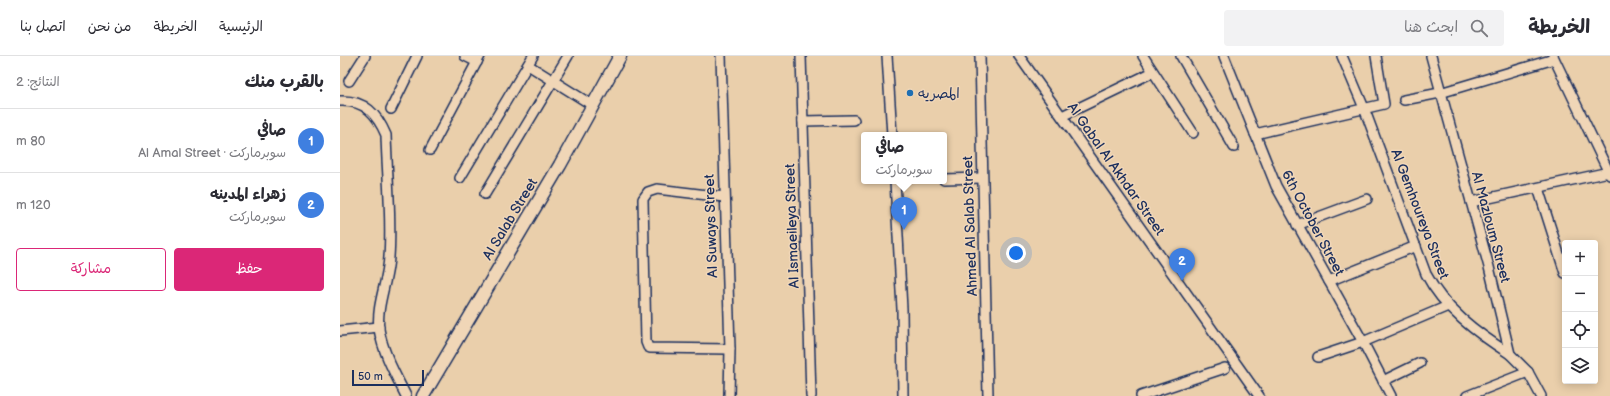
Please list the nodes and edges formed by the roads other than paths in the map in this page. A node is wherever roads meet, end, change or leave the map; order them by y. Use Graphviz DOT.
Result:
graph roads {
  1 [pos="365,56"];
  2 [pos="417,56"];
  3 [pos="465,56"];
  4 [pos="533,56"];
  5 [pos="568,56"];
  6 [pos="620,56"];
  7 [pos="721,56"];
  8 [pos="801,56"];
  9 [pos="888,56"];
  10 [pos="980,56"];
  11 [pos="1019,56"];
  12 [pos="1143,56"];
  13 [pos="1180,56"];
  14 [pos="1224,56"];
  15 [pos="1342,56"];
  16 [pos="1376,56"];
  17 [pos="1431,56"];
  18 [pos="1554,58"];
  19 [pos="478,59"];
  20 [pos="528,65"];
  21 [pos="1153,72"];
  22 [pos="349,80"];
  23 [pos="553,81"];
  24 [pos="1440,93"];
  25 [pos="1404,100"];
  26 [pos="340,101"];
  27 [pos="592,105"];
  28 [pos="1364,108"];
  29 [pos="391,109"];
  30 [pos="1062,116"];
  31 [pos="854,120"];
  32 [pos="803,121"];
  33 [pos="892,132"];
  34 [pos="1193,133"];
  35 [pos="1254,134"];
  36 [pos="1234,148"];
  37 [pos="430,150"];
  38 [pos="1609,173"];
  39 [pos="460,178"];
  40 [pos="982,178"];
  41 [pos="947,179"];
  42 [pos="895,184"];
  43 [pos="1538,188"];
  44 [pos="485,194"];
  45 [pos="724,197"];
  46 [pos="1367,199"];
  47 [pos="1471,202"];
  48 [pos="1297,225"];
  49 [pos="1416,246"];
  50 [pos="1562,264"];
  51 [pos="1329,281"];
  52 [pos="1448,306"];
  53 [pos="379,327"];
  54 [pos="340,331"];
  55 [pos="1363,342"];
  56 [pos="730,349"];
  57 [pos="1510,354"];
  58 [pos="1318,357"];
  59 [pos="1420,363"];
  60 [pos="1225,368"];
  61 [pos="1528,372"];
  62 [pos="1383,381"];
  63 [pos="406,396"];
  64 [pos="423,396"];
  65 [pos="729,396"];
  66 [pos="811,396"];
  67 [pos="903,396"];
  68 [pos="988,396"];
  69 [pos="1141,396"];
  70 [pos="1260,396"];
  71 [pos="1391,396"];
  72 [pos="1467,396"];
  73 [pos="1541,396"];
  1 -- 22 [label="street"];
  2 -- 29 [label="street"];
  3 -- 19 [label="street"];
  4 -- 20 [label="street"];
  5 -- 23 [label="street"];
  6 -- 27 [label="street, Al Salab Street"];
  7 -- 45 [label="street, Al Suways Street"];
  8 -- 32 [label="street, Al Ismaeileya Street"];
  9 -- 33 [label="street"];
  10 -- 40 [label="street, Ahmed Al Salab Street"];
  11 -- 30 [label="street, Al Gabal Al Akhdar Street"];
  12 -- 21 [label="street"];
  13 -- 36 [label="street"];
  14 -- 35 [label="street, 6th October Street"];
  15 -- 28 [label="street, Al Gemhoureya Street"];
  16 -- 28 [label="street"];
  17 -- 24 [label="street, Al Mazloum Street"];
  18 -- 24 [label="street"];
  18 -- 38 [label="street"];
  19 -- 37 [label="street"];
  20 -- 23 [label="street"];
  20 -- 39 [label="street"];
  21 -- 30 [label="street"];
  21 -- 34 [label="street"];
  23 -- 27 [label="street"];
  23 -- 44 [label="street"];
  24 -- 25 [label="street"];
  24 -- 47 [label="street, Al Mazloum Street"];
  26 -- 53 [label="street"];
  27 -- 64 [label="street, Al Salab Street"];
  28 -- 35 [label="street"];
  28 -- 49 [label="street, Al Gemhoureya Street"];
  30 -- 70 [label="street, Al Gabal Al Akhdar Street"];
  31 -- 32 [label="street"];
  32 -- 66 [label="street, Al Ismaeileya Street"];
  35 -- 48 [label="street, 6th October Street"];
  38 -- 43 [label="street"];
  40 -- 41 [label="street"];
  40 -- 68 [label="street, Ahmed Al Salab Street"];
  42 -- 67 [label="street"];
  43 -- 47 [label="street"];
  43 -- 50 [label="street"];
  45 -- 56 [label="street, Al Suways Street"];
  45 -- 56 [label="street"];
  46 -- 48 [label="street"];
  47 -- 57 [label="street, Al Mazloum Street"];
  48 -- 51 [label="street, 6th October Street"];
  49 -- 51 [label="street"];
  49 -- 52 [label="street, Al Gemhoureya Street"];
  51 -- 55 [label="street, 6th October Street"];
  52 -- 55 [label="street"];
  52 -- 57 [label="street, Al Gemhoureya Street"];
  53 -- 54 [label="street"];
  53 -- 63 [label="street"];
  55 -- 58 [label="street"];
  55 -- 62 [label="street, 6th October Street"];
  56 -- 65 [label="street, Al Suways Street"];
  57 -- 61 [label="street"];
  59 -- 62 [label="street"];
  60 -- 69 [label="street"];
  61 -- 72 [label="street"];
  61 -- 73 [label="street"];
  62 -- 71 [label="street, 6th October Street"];
}
